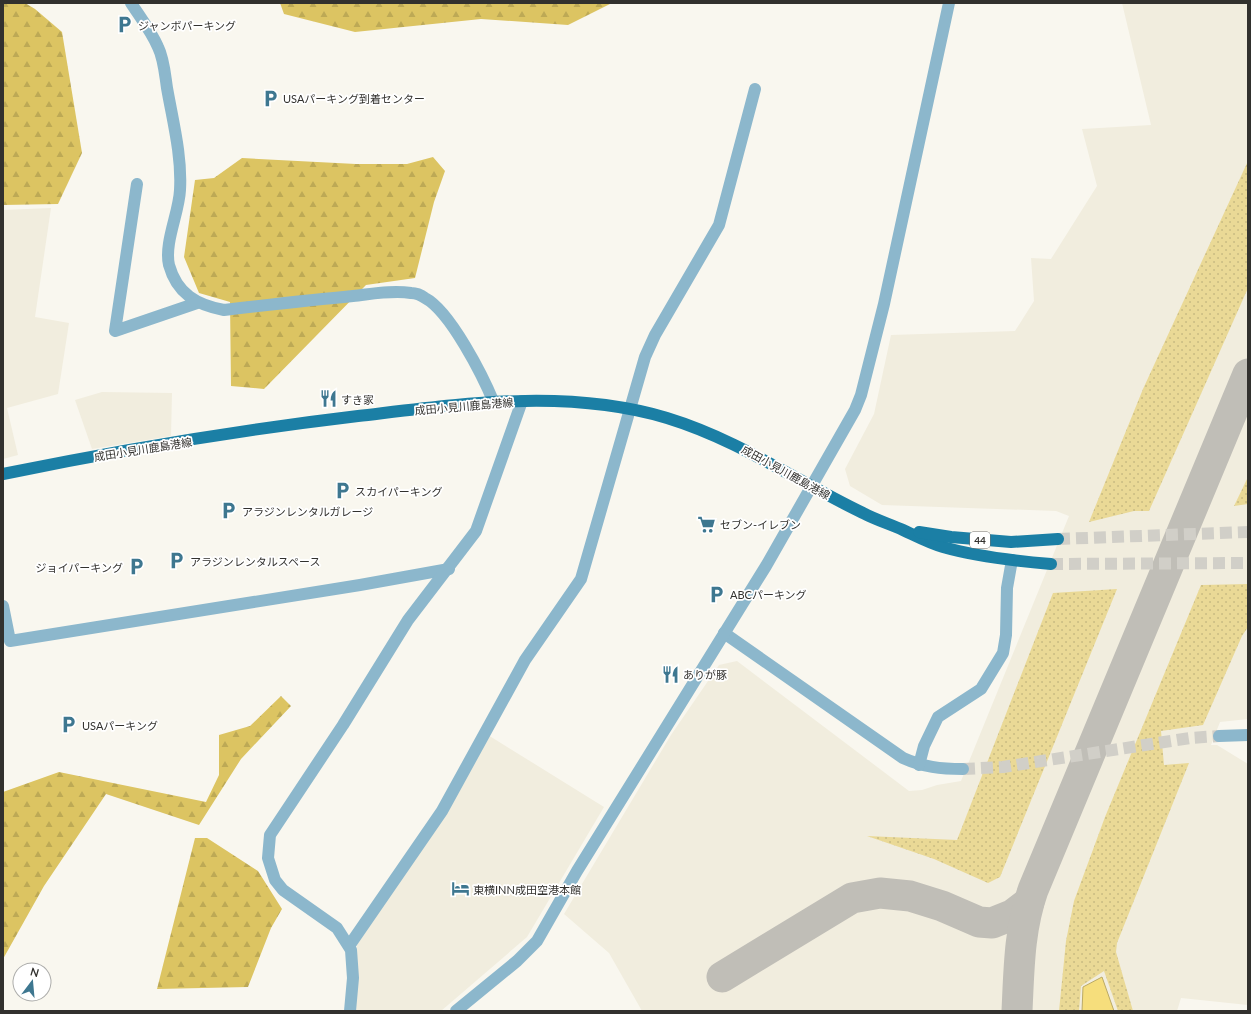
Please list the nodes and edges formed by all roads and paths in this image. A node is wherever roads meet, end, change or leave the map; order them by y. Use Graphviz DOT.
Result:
graph roads {
  1 [pos="131,3"];
  2 [pos="949,3"];
  3 [pos="754,88"];
  4 [pos="137,184"];
  5 [pos="197,303"];
  6 [pos="522,401"];
  7 [pos="494,403"];
  8 [pos="629,408"];
  9 [pos="3,474"];
  10 [pos="812,486"];
  11 [pos="902,530"];
  12 [pos="1058,539"];
  13 [pos="1012,560"];
  14 [pos="1051,564"];
  15 [pos="449,569"];
  16 [pos="3,606"];
  17 [pos="724,633"];
  18 [pos="1248,735"];
  19 [pos="1219,736"];
  20 [pos="919,765"];
  21 [pos="963,769"];
  22 [pos="349,946"];
  23 [pos="350,1011"];
  24 [pos="456,1011"];
  1 -- 5 [label="street"];
  2 -- 10 [label="street"];
  3 -- 8 [label="street"];
  4 -- 5 [label="street"];
  5 -- 7 [label="street"];
  6 -- 7 [label="main road, 成田小見川鹿島港線 / 44"];
  6 -- 8 [label="main road, 成田小見川鹿島港線 / 44"];
  6 -- 15 [label="street"];
  7 -- 9 [label="main road, 成田小見川鹿島港線 / 44"];
  8 -- 10 [label="main road, 成田小見川鹿島港線 / 44"];
  8 -- 22 [label="street"];
  10 -- 11 [label="main road, 成田小見川鹿島港線 / 44"];
  10 -- 17 [label="street"];
  11 -- 12 [label="main road, 成田小見川鹿島港線 / 44"];
  11 -- 13 [label="main road, 成田小見川鹿島港線 / 44"];
  13 -- 14 [label="main road, 成田小見川鹿島港線 / 44"];
  13 -- 20 [label="street"];
  15 -- 16 [label="street"];
  15 -- 22 [label="street"];
  17 -- 20 [label="street"];
  17 -- 24 [label="street"];
  18 -- 19 [label="street"];
  20 -- 21 [label="street"];
  22 -- 23 [label="street"];
}
